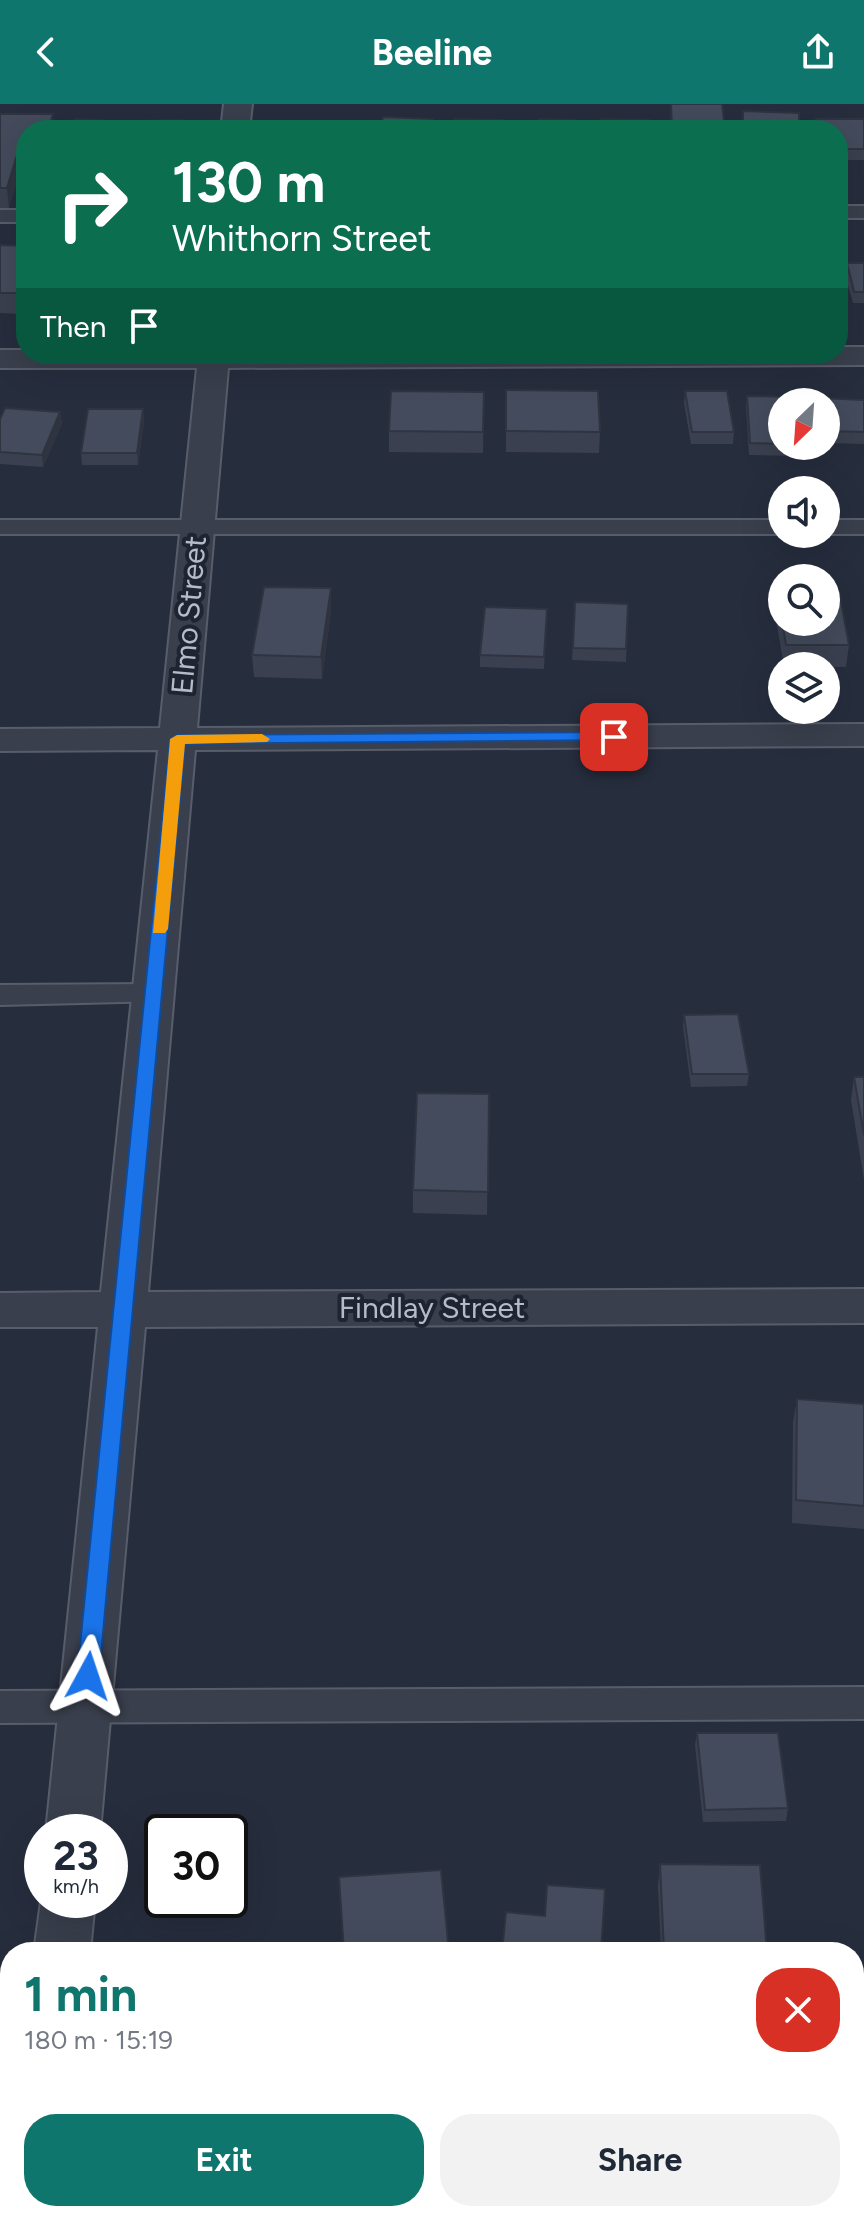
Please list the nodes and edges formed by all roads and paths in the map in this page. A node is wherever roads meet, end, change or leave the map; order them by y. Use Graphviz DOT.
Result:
graph roads {
  1 [pos="212,364"];
  2 [pos="197,526"];
  3 [pos="0,527"];
  4 [pos="768,527"];
  5 [pos="840,527"];
  6 [pos="864,527"];
  7 [pos="864,735"];
  8 [pos="177,739"];
  9 [pos="0,740"];
  10 [pos="153,994"];
  11 [pos="0,995"];
  12 [pos="864,1306"];
  13 [pos="123,1309"];
  14 [pos="0,1310"];
  15 [pos="864,1703"];
  16 [pos="0,1707"];
  17 [pos="85,1707"];
  18 [pos="75,1814"];
  19 [pos="65,1918"];
  20 [pos="63,1942"];
  1 -- 2 [label="street, Elmo Street"];
  2 -- 3 [label="lane"];
  2 -- 4 [label="lane"];
  2 -- 8 [label="street, Elmo Street"];
  5 -- 6 [label="lane"];
  7 -- 8 [label="street"];
  8 -- 9 [label="street"];
  8 -- 10 [label="street, Elmo Street"];
  10 -- 11 [label="lane"];
  10 -- 13 [label="street, Elmo Street"];
  12 -- 13 [label="street, Findlay Street"];
  13 -- 14 [label="street, Findlay Street"];
  13 -- 17 [label="street, Elmo Street"];
  15 -- 17 [label="lane"];
  16 -- 17 [label="lane"];
  17 -- 18 [label="street, Elmo Street"];
  19 -- 20 [label="street"];
}
